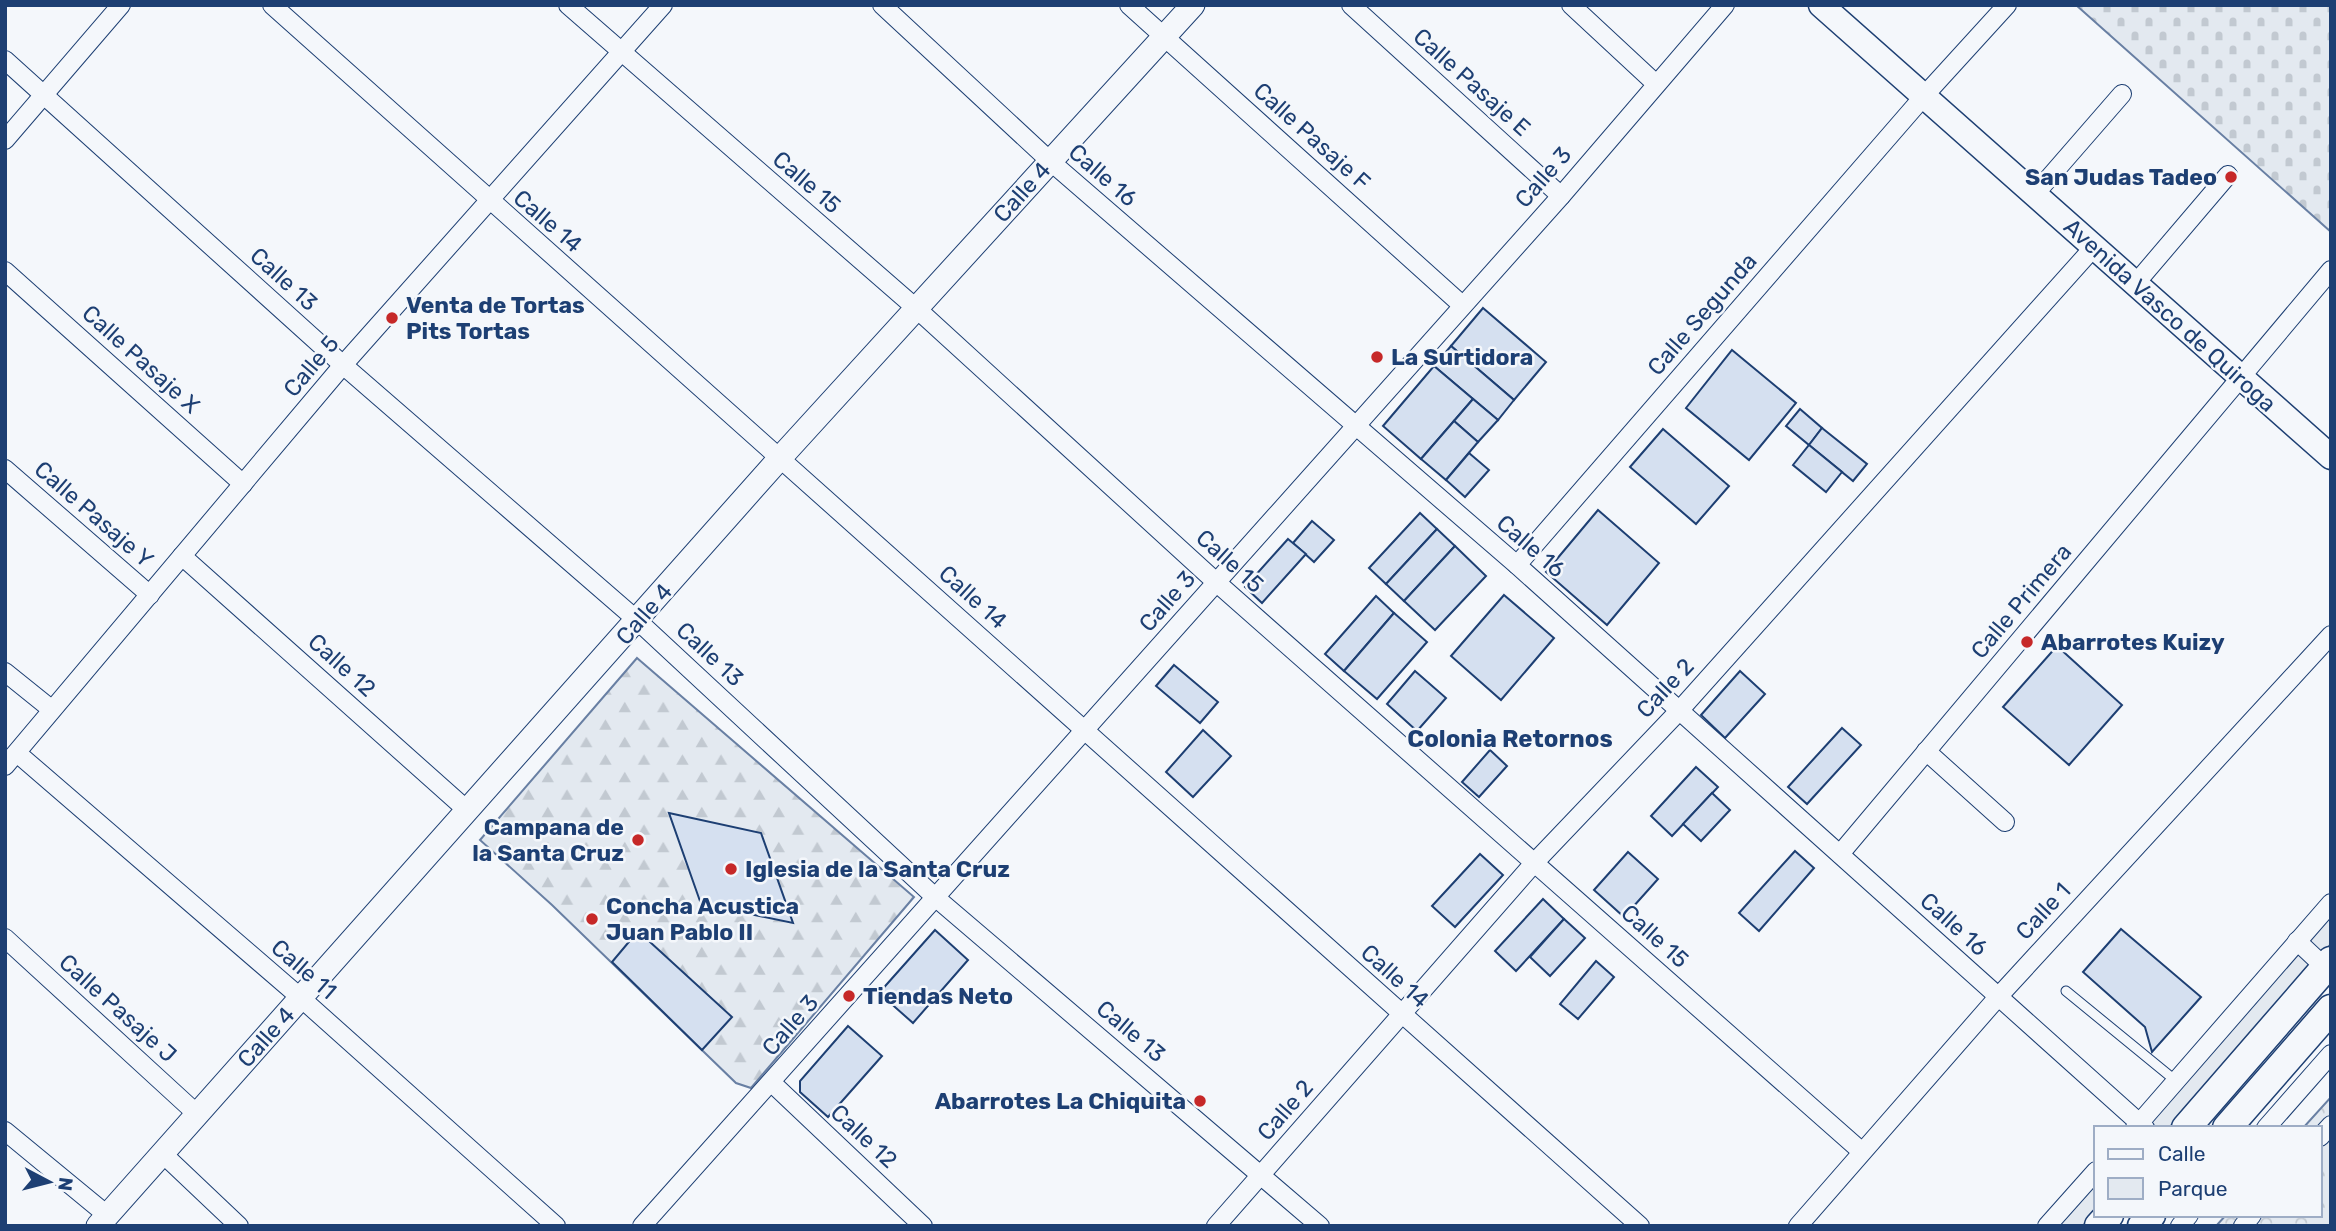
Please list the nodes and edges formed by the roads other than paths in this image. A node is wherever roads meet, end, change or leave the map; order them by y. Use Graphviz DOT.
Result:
graph roads {
  1 [pos="121,5"];
  2 [pos="272,5"];
  3 [pos="568,5"];
  4 [pos="663,5"];
  5 [pos="882,5"];
  6 [pos="1129,5"];
  7 [pos="1193,5"];
  8 [pos="1351,5"];
  9 [pos="1571,5"];
  10 [pos="1725,5"];
  11 [pos="1821,5"];
  12 [pos="2007,5"];
  13 [pos="1166,37"];
  14 [pos="620,53"];
  15 [pos="5,60"];
  16 [pos="1656,83"];
  17 [pos="44,94"];
  18 [pos="2122,94"];
  19 [pos="1924,96"];
  20 [pos="5,140"];
  21 [pos="1050,161"];
  22 [pos="2228,174"];
  23 [pos="2035,194"];
  24 [pos="1561,196"];
  25 [pos="488,201"];
  26 [pos="2094,247"];
  27 [pos="2331,270"];
  28 [pos="5,271"];
  29 [pos="2136,283"];
  30 [pos="1462,305"];
  31 [pos="917,309"];
  32 [pos="343,365"];
  33 [pos="2241,379"];
  34 [pos="1354,426"];
  35 [pos="2331,457"];
  36 [pos="780,458"];
  37 [pos="5,469"];
  38 [pos="243,484"];
  39 [pos="182,556"];
  40 [pos="1517,565"];
  41 [pos="1216,582"];
  42 [pos="150,595"];
  43 [pos="638,621"];
  44 [pos="2331,635"];
  45 [pos="5,672"];
  46 [pos="51,709"];
  47 [pos="1678,712"];
  48 [pos="1085,730"];
  49 [pos="1926,751"];
  50 [pos="11,759"];
  51 [pos="468,811"];
  52 [pos="2005,822"];
  53 [pos="1840,854"];
  54 [pos="1535,862"];
  55 [pos="935,897"];
  56 [pos="2331,903"];
  57 [pos="5,938"];
  58 [pos="2297,941"];
  59 [pos="2329,967"];
  60 [pos="2066,991"];
  61 [pos="1998,997"];
  62 [pos="301,998"];
  63 [pos="2331,1009"];
  64 [pos="1401,1014"];
  65 [pos="2331,1054"];
  66 [pos="2176,1081"];
  67 [pos="772,1083"];
  68 [pos="197,1114"];
  69 [pos="2139,1126"];
  70 [pos="2188,1126"];
  71 [pos="2229,1126"];
  72 [pos="2268,1126"];
  73 [pos="5,1130"];
  74 [pos="1861,1151"];
  75 [pos="162,1153"];
  76 [pos="2094,1173"];
  77 [pos="1262,1174"];
  78 [pos="102,1220"];
  79 [pos="239,1226"];
  80 [pos="556,1226"];
  81 [pos="642,1226"];
  82 [pos="923,1226"];
  83 [pos="1216,1226"];
  84 [pos="1321,1226"];
  85 [pos="1640,1226"];
  86 [pos="1798,1226"];
  87 [pos="2047,1226"];
  1 -- 17 [label="street"];
  2 -- 25 [label="street, Calle 14"];
  3 -- 14 [label="street, Calle 15"];
  4 -- 14 [label="street, Calle 5"];
  5 -- 21 [label="street, Calle 16"];
  6 -- 13 [label="street, Calle Pasaje F"];
  7 -- 13 [label="street, Calle 4"];
  8 -- 24 [label="street, Calle Pasaje E"];
  9 -- 16 [label="street"];
  10 -- 16 [label="street, Calle 3"];
  11 -- 19 [label="main road, Avenida Vasco de Quiroga"];
  12 -- 19 [label="street, Calle Segunda"];
  13 -- 21 [label="street, Calle 4"];
  13 -- 30 [label="street, Calle Pasaje F"];
  14 -- 25 [label="street, Calle 5"];
  14 -- 31 [label="street, Calle 15"];
  15 -- 17 [label="street, Calle 13"];
  16 -- 24 [label="street, Calle 3"];
  17 -- 20 [label="street"];
  17 -- 32 [label="street, Calle 13"];
  18 -- 23 [label="street"];
  19 -- 23 [label="main road, Avenida Vasco de Quiroga"];
  19 -- 40 [label="street, Calle Segunda"];
  21 -- 31 [label="street, Calle 4"];
  21 -- 34 [label="street, Calle 16"];
  22 -- 29 [label="street"];
  23 -- 26 [label="main road, Avenida Vasco de Quiroga"];
  24 -- 30 [label="street, Calle 3"];
  25 -- 32 [label="street, Calle 5"];
  25 -- 36 [label="street, Calle 14"];
  26 -- 29 [label="main road, Avenida Vasco de Quiroga"];
  26 -- 47 [label="street, Calle 2"];
  27 -- 33 [label="street, Calle Primera"];
  28 -- 38 [label="street, Calle Pasaje X"];
  29 -- 33 [label="main road, Avenida Vasco de Quiroga"];
  30 -- 34 [label="street, Calle 3"];
  31 -- 36 [label="street, Calle 4"];
  31 -- 41 [label="street, Calle 15"];
  32 -- 38 [label="street, Calle 5"];
  32 -- 43 [label="street, Calle 13"];
  33 -- 35 [label="main road, Avenida Vasco de Quiroga"];
  33 -- 49 [label="street, Calle Primera"];
  34 -- 40 [label="street, Calle 16"];
  34 -- 41 [label="street, Calle 3"];
  36 -- 43 [label="street, Calle 4"];
  36 -- 48 [label="street, Calle 14"];
  37 -- 42 [label="street, Calle Pasaje Y"];
  38 -- 39 [label="street, Calle 5"];
  39 -- 42 [label="street, Calle 5"];
  39 -- 51 [label="street, Calle 12"];
  40 -- 47 [label="street, Calle 16"];
  41 -- 48 [label="street, Calle 3"];
  41 -- 54 [label="street, Calle 15"];
  42 -- 46 [label="street, Calle 5"];
  43 -- 51 [label="street, Calle 4"];
  43 -- 55 [label="street, Calle 13"];
  44 -- 61 [label="street, Calle 1"];
  45 -- 46 [label="street"];
  46 -- 50 [label="street, Calle 5"];
  47 -- 53 [label="street, Calle 16"];
  47 -- 54 [label="street, Calle 2"];
  48 -- 55 [label="street, Calle 3"];
  48 -- 64 [label="street, Calle 14"];
  49 -- 52 [label="street"];
  49 -- 53 [label="street, Calle Primera"];
  50 -- 62 [label="street, Calle 11"];
  51 -- 62 [label="street, Calle 4"];
  53 -- 61 [label="street, Calle 16"];
  54 -- 64 [label="street, Calle 2"];
  54 -- 74 [label="street, Calle 15"];
  55 -- 67 [label="street, Calle 3"];
  55 -- 77 [label="street, Calle 13"];
  56 -- 58 [label="street"];
  57 -- 68 [label="street, Calle Pasaje J"];
  58 -- 59 [label="street"];
  58 -- 66 [label="street"];
  59 -- 70 [label="main road"];
  60 -- 66 [label="lane"];
  61 -- 69 [label="street, Calle 16"];
  61 -- 74 [label="street, Calle 1"];
  62 -- 68 [label="street, Calle 4"];
  62 -- 80 [label="street, Calle 11"];
  63 -- 71 [label="main road"];
  64 -- 77 [label="street, Calle 2"];
  64 -- 85 [label="street, Calle 14"];
  65 -- 72 [label="street"];
  66 -- 69 [label="street"];
  67 -- 81 [label="street, Calle 3"];
  67 -- 82 [label="street, Calle 12"];
  68 -- 75 [label="street, Calle 4"];
  73 -- 78 [label="street"];
  74 -- 86 [label="street, Calle 1"];
  75 -- 78 [label="street, Calle 4"];
  75 -- 79 [label="street"];
  76 -- 87 [label="street"];
  77 -- 83 [label="street, Calle 2"];
  77 -- 84 [label="street, Calle 13"];
}
